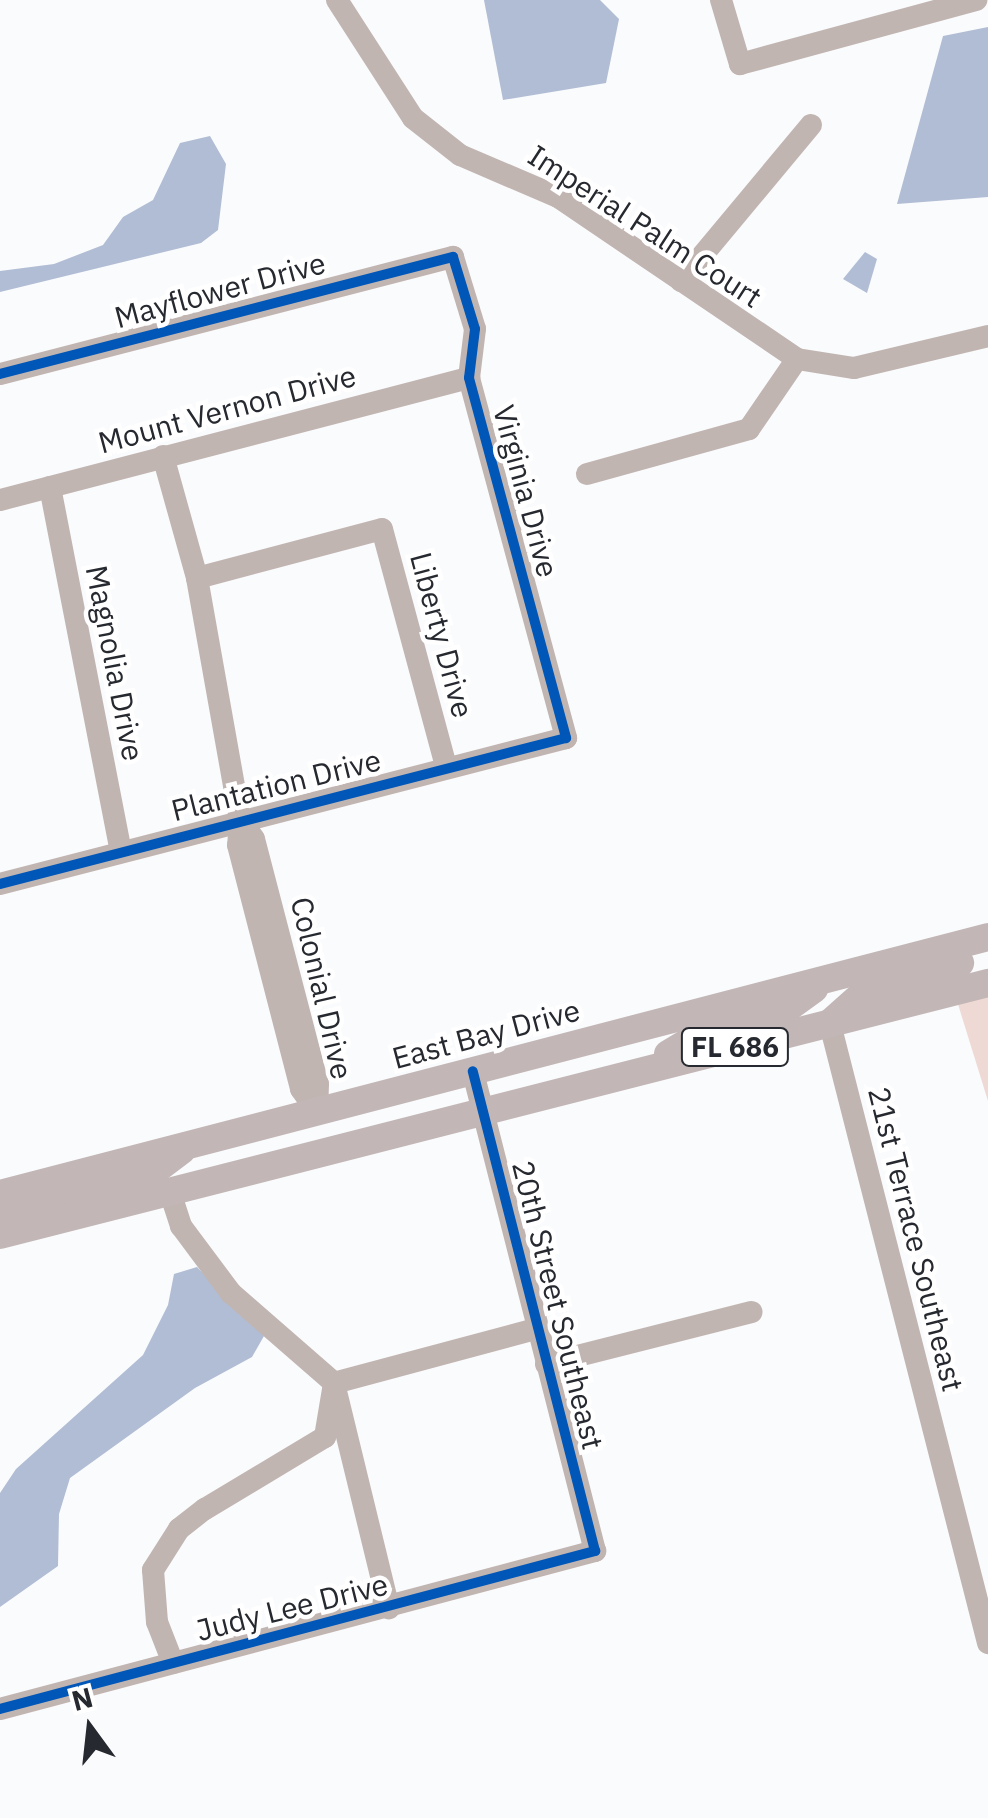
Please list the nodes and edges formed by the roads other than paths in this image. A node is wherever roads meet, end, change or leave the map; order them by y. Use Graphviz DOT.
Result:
graph roads {
  1 [pos="337,0"];
  2 [pos="721,0"];
  3 [pos="976,0"];
  4 [pos="947,3"];
  5 [pos="811,125"];
  6 [pos="453,257"];
  7 [pos="681,281"];
  8 [pos="988,336"];
  9 [pos="796,359"];
  10 [pos="0,374"];
  11 [pos="470,378"];
  12 [pos="164,456"];
  13 [pos="587,474"];
  14 [pos="50,487"];
  15 [pos="0,500"];
  16 [pos="197,578"];
  17 [pos="566,738"];
  18 [pos="446,766"];
  19 [pos="240,819"];
  20 [pos="121,851"];
  21 [pos="0,884"];
  22 [pos="988,937"];
  23 [pos="988,948"];
  24 [pos="822,980"];
  25 [pos="988,983"];
  26 [pos="667,1020"];
  27 [pos="830,1024"];
  28 [pos="640,1070"];
  29 [pos="473,1071"];
  30 [pos="482,1110"];
  31 [pos="316,1112"];
  32 [pos="186,1146"];
  33 [pos="312,1155"];
  34 [pos="170,1192"];
  35 [pos="0,1194"];
  36 [pos="0,1218"];
  37 [pos="0,1236"];
  38 [pos="752,1312"];
  39 [pos="536,1330"];
  40 [pos="546,1364"];
  41 [pos="334,1383"];
  42 [pos="595,1551"];
  43 [pos="389,1608"];
  44 [pos="988,1643"];
  45 [pos="173,1663"];
  46 [pos="0,1710"];
  1 -- 7 [label="street, Imperial Palm Court"];
  2 -- 4 [label="street"];
  3 -- 4 [label="street"];
  5 -- 7 [label="street"];
  6 -- 10 [label="street, Mayflower Drive"];
  6 -- 11 [label="street, Virginia Drive"];
  7 -- 9 [label="street, Imperial Palm Court"];
  8 -- 9 [label="street, Imperial Palm Court"];
  9 -- 13 [label="street"];
  11 -- 12 [label="street, Mount Vernon Drive"];
  11 -- 17 [label="street, Virginia Drive"];
  12 -- 14 [label="street, Mount Vernon Drive"];
  12 -- 16 [label="street, Colonial Drive"];
  14 -- 15 [label="street, Mount Vernon Drive"];
  14 -- 20 [label="street, Magnolia Drive"];
  16 -- 18 [label="street, Liberty Drive"];
  16 -- 19 [label="street, Colonial Drive"];
  17 -- 18 [label="street, Plantation Drive"];
  18 -- 19 [label="street, Plantation Drive"];
  19 -- 20 [label="street, Plantation Drive"];
  19 -- 31 [label="street, Colonial Drive"];
  20 -- 21 [label="street, Plantation Drive"];
  22 -- 24 [label="main road, East Bay Drive / FL 686"];
  23 -- 27 [label="main road"];
  24 -- 26 [label="main road, East Bay Drive / FL 686"];
  24 -- 28 [label="main road"];
  25 -- 27 [label="main road, FL 686"];
  26 -- 29 [label="main road, East Bay Drive / FL 686"];
  26 -- 30 [label="main road"];
  27 -- 28 [label="main road, FL 686"];
  27 -- 44 [label="street, 21st Terrace Southeast"];
  28 -- 30 [label="main road, FL 686"];
  29 -- 30 [label="street, 20th Street Southeast"];
  29 -- 31 [label="main road, East Bay Drive / FL 686"];
  29 -- 33 [label="main road"];
  30 -- 33 [label="main road, FL 686"];
  30 -- 39 [label="street, 20th Street Southeast"];
  31 -- 32 [label="main road, East Bay Drive / FL 686"];
  32 -- 35 [label="main road, East Bay Drive / FL 686"];
  32 -- 36 [label="main road"];
  33 -- 34 [label="main road, FL 686"];
  34 -- 37 [label="main road, FL 686"];
  34 -- 41 [label="street"];
  38 -- 40 [label="street"];
  39 -- 40 [label="street, 20th Street Southeast"];
  39 -- 41 [label="street"];
  40 -- 42 [label="street, 20th Street Southeast"];
  41 -- 43 [label="street"];
  41 -- 45 [label="street"];
  42 -- 43 [label="street, Judy Lee Drive"];
  43 -- 45 [label="street, Judy Lee Drive"];
  45 -- 46 [label="street, Judy Lee Drive"];
}
